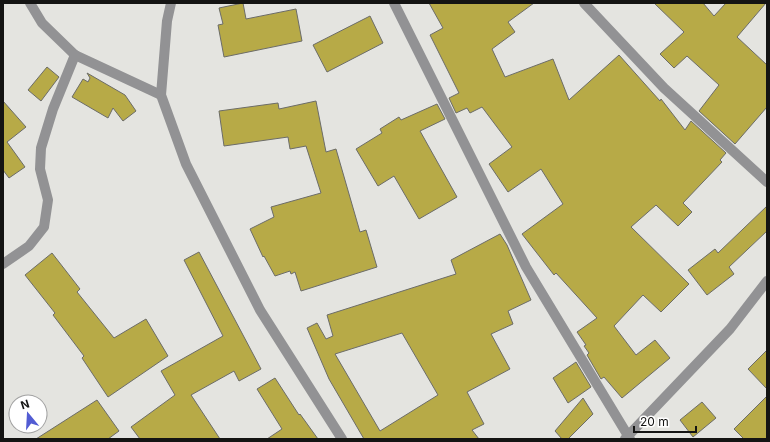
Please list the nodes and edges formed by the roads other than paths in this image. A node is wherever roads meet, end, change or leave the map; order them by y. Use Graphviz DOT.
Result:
graph roads {
  1 [pos="30,3"];
  2 [pos="171,3"];
  3 [pos="394,3"];
  4 [pos="584,3"];
  5 [pos="75,55"];
  6 [pos="161,95"];
  7 [pos="767,182"];
  8 [pos="3,264"];
  9 [pos="767,281"];
  10 [pos="628,438"];
  11 [pos="342,439"];
  1 -- 5 [label="street"];
  2 -- 6 [label="street"];
  3 -- 10 [label="street"];
  4 -- 7 [label="street"];
  5 -- 6 [label="street"];
  5 -- 8 [label="street"];
  6 -- 11 [label="street"];
  9 -- 10 [label="street"];
}
